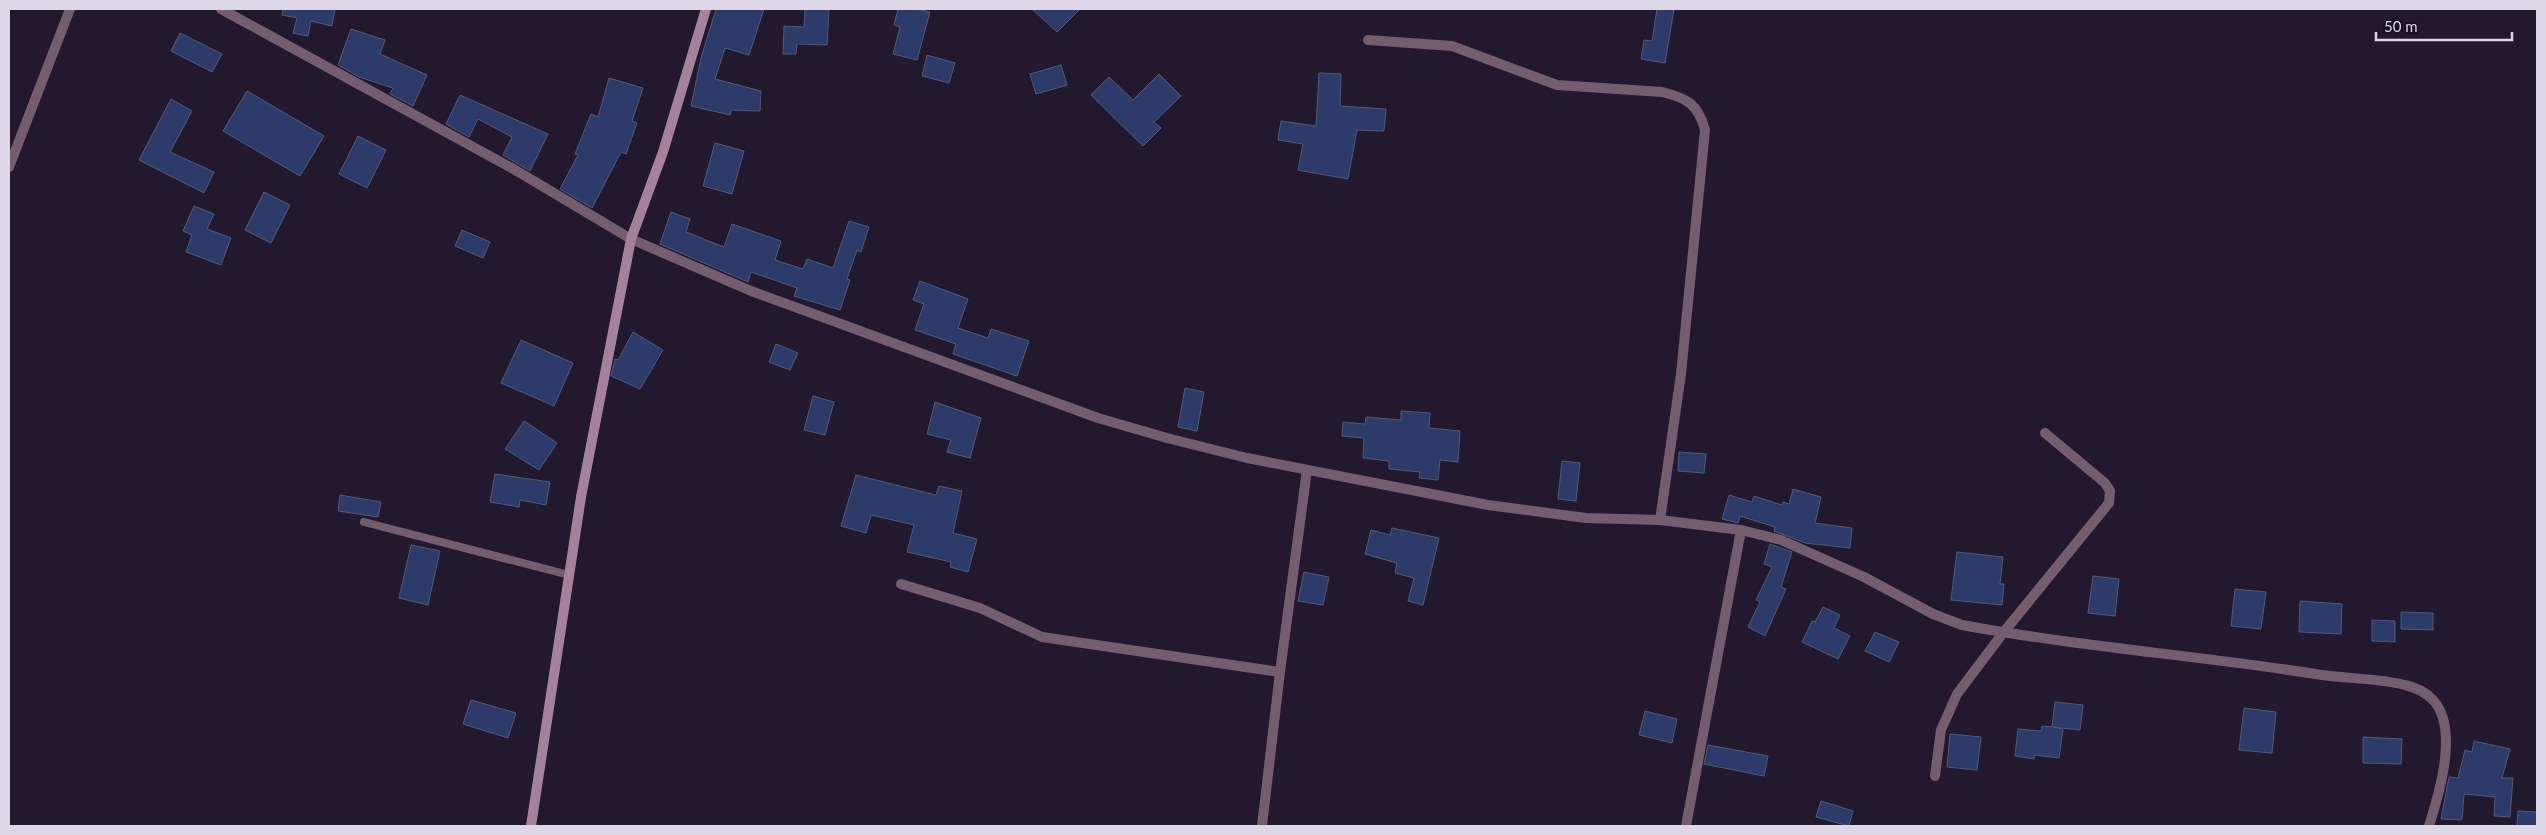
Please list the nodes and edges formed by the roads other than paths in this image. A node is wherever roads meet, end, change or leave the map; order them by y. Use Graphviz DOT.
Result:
graph roads {
  1 [pos="70,9"];
  2 [pos="221,9"];
  3 [pos="706,9"];
  4 [pos="1368,40"];
  5 [pos="9,167"];
  6 [pos="631,238"];
  7 [pos="2045,433"];
  8 [pos="1308,470"];
  9 [pos="1660,520"];
  10 [pos="364,522"];
  11 [pos="1741,530"];
  12 [pos="569,575"];
  13 [pos="900,584"];
  14 [pos="2003,632"];
  15 [pos="1280,672"];
  16 [pos="1935,776"];
  17 [pos="531,826"];
  18 [pos="1262,826"];
  19 [pos="1686,826"];
  20 [pos="2429,826"];
  1 -- 5 [label="street"];
  2 -- 6 [label="street"];
  3 -- 6 [label="main road"];
  4 -- 9 [label="street"];
  6 -- 8 [label="street"];
  6 -- 12 [label="main road"];
  7 -- 14 [label="street"];
  8 -- 9 [label="street"];
  8 -- 15 [label="street"];
  9 -- 11 [label="street"];
  10 -- 12 [label="lane"];
  11 -- 14 [label="street"];
  11 -- 19 [label="street"];
  12 -- 17 [label="main road"];
  13 -- 15 [label="street"];
  14 -- 16 [label="street"];
  14 -- 20 [label="street"];
  15 -- 18 [label="street"];
}
